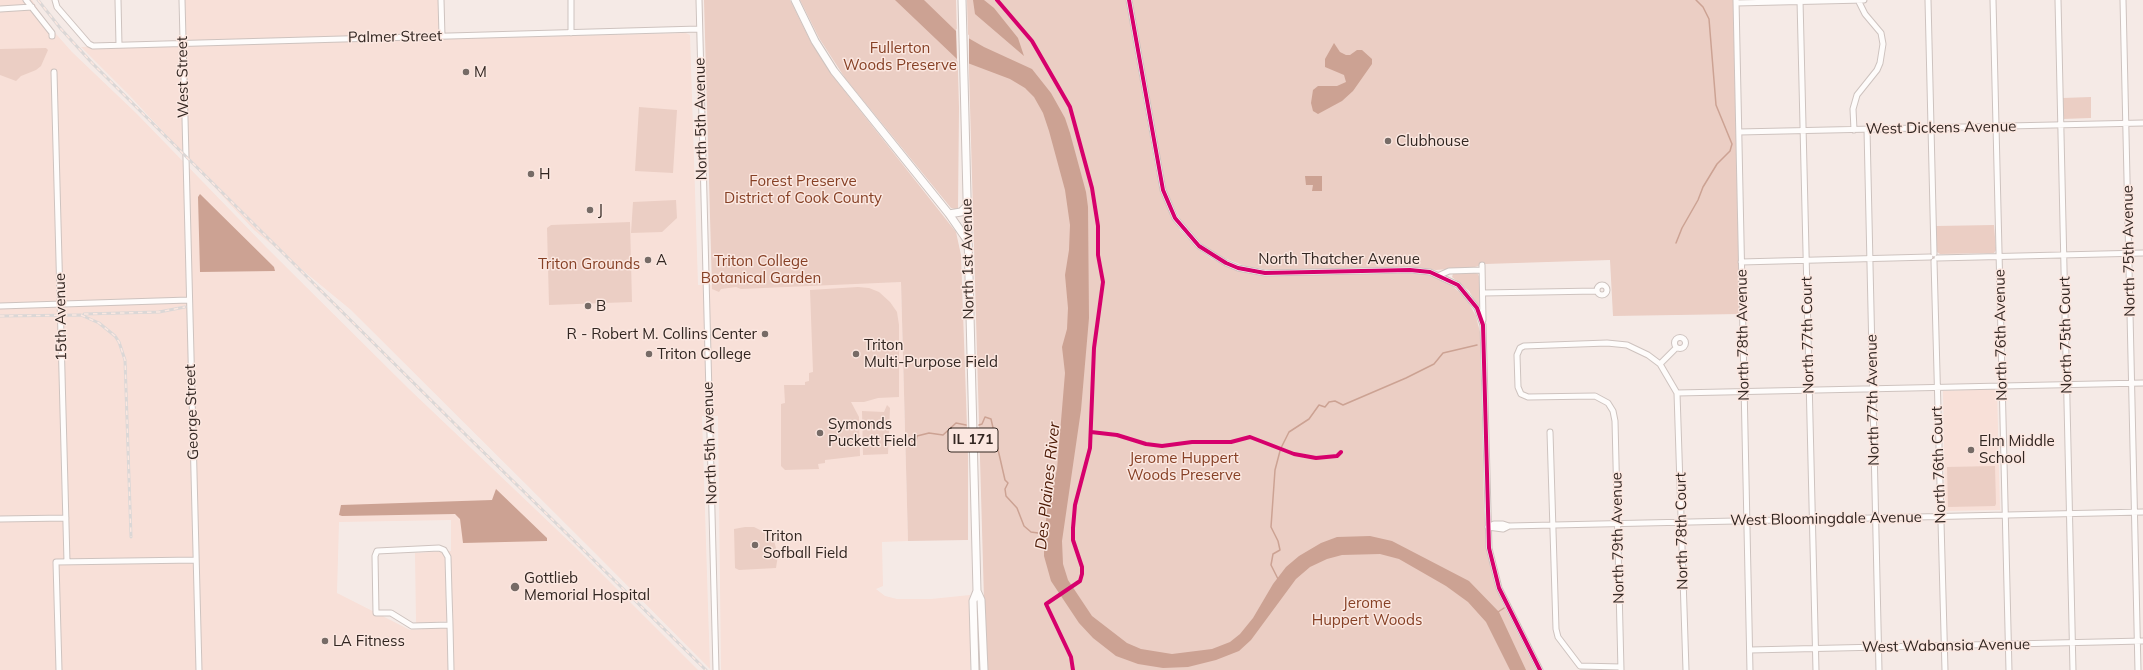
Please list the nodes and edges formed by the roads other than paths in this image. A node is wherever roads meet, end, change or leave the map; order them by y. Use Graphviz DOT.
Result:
graph roads {
  1 [pos="26,0"];
  2 [pos="55,0"];
  3 [pos="118,0"];
  4 [pos="182,0"];
  5 [pos="441,0"];
  6 [pos="571,0"];
  7 [pos="699,0"];
  8 [pos="795,0"];
  9 [pos="962,0"];
  10 [pos="1129,0"];
  11 [pos="1858,0"];
  12 [pos="1864,0"];
  13 [pos="1928,0"];
  14 [pos="1993,0"];
  15 [pos="2058,0"];
  16 [pos="2123,0"];
  17 [pos="1800,1"];
  18 [pos="1736,2"];
  19 [pos="32,7"];
  20 [pos="0,9"];
  21 [pos="699,29"];
  22 [pos="571,33"];
  23 [pos="52,36"];
  24 [pos="442,36"];
  25 [pos="183,43"];
  26 [pos="119,45"];
  27 [pos="54,72"];
  28 [pos="2143,123"];
  29 [pos="2125,124"];
  30 [pos="2061,125"];
  31 [pos="1996,126"];
  32 [pos="1931,128"];
  33 [pos="1867,129"];
  34 [pos="1854,130"];
  35 [pos="1803,131"];
  36 [pos="1738,132"];
  37 [pos="185,155"];
  38 [pos="967,206"];
  39 [pos="950,214"];
  40 [pos="967,240"];
  41 [pos="2128,253"];
  42 [pos="2143,253"];
  43 [pos="2064,255"];
  44 [pos="1999,256"];
  45 [pos="1934,257"];
  46 [pos="1870,259"];
  47 [pos="1806,261"];
  48 [pos="1741,262"];
  49 [pos="1440,275"];
  50 [pos="1597,291"];
  51 [pos="1483,294"];
  52 [pos="189,300"];
  53 [pos="60,304"];
  54 [pos="0,306"];
  55 [pos="1483,325"];
  56 [pos="1676,348"];
  57 [pos="1660,364"];
  58 [pos="2143,382"];
  59 [pos="2132,383"];
  60 [pos="2067,384"];
  61 [pos="2002,386"];
  62 [pos="1937,387"];
  63 [pos="1873,389"];
  64 [pos="1809,390"];
  65 [pos="1744,392"];
  66 [pos="1677,393"];
  67 [pos="1550,432"];
  68 [pos="2135,512"];
  69 [pos="2143,512"];
  70 [pos="2070,514"];
  71 [pos="2005,515"];
  72 [pos="1941,516"];
  73 [pos="66,518"];
  74 [pos="1876,518"];
  75 [pos="0,519"];
  76 [pos="1812,519"];
  77 [pos="1747,521"];
  78 [pos="1682,522"];
  79 [pos="1617,524"];
  80 [pos="1553,525"];
  81 [pos="1488,527"];
  82 [pos="196,560"];
  83 [pos="67,562"];
  84 [pos="977,591"];
  85 [pos="450,625"];
  86 [pos="2140,642"];
  87 [pos="2073,643"];
  88 [pos="2008,644"];
  89 [pos="1944,646"];
  90 [pos="1879,647"];
  91 [pos="1815,649"];
  92 [pos="1750,650"];
  93 [pos="1621,668"];
  94 [pos="59,670"];
  95 [pos="199,670"];
  96 [pos="451,670"];
  97 [pos="716,670"];
  98 [pos="975,670"];
  99 [pos="984,670"];
  100 [pos="1540,670"];
  101 [pos="1686,670"];
  102 [pos="1750,670"];
  103 [pos="1816,670"];
  104 [pos="1880,670"];
  105 [pos="1945,670"];
  106 [pos="2009,670"];
  107 [pos="2073,670"];
  108 [pos="2138,670"];
  1 -- 19 [label="street"];
  2 -- 26 [label="street, Palmer Street"];
  3 -- 26 [label="street"];
  4 -- 25 [label="street, West Street"];
  5 -- 24 [label="street"];
  6 -- 22 [label="street"];
  7 -- 21 [label="street, North 5th Avenue"];
  8 -- 39 [label="main road"];
  9 -- 38 [label="main road, North 1st Avenue / IL 171"];
  10 -- 49 [label="street, North Thatcher Avenue"];
  11 -- 12 [label="street"];
  11 -- 17 [label="street"];
  11 -- 34 [label="street"];
  13 -- 32 [label="street, North 76th Court"];
  14 -- 31 [label="street, North 76th Avenue"];
  15 -- 30 [label="street, North 75th Court"];
  16 -- 29 [label="street, North 75th Avenue"];
  17 -- 18 [label="street"];
  17 -- 35 [label="street, North 77th Court"];
  18 -- 36 [label="street, North 78th Avenue"];
  19 -- 20 [label="street"];
  19 -- 23 [label="street"];
  21 -- 22 [label="street, Palmer Street"];
  21 -- 97 [label="street, North 5th Avenue"];
  22 -- 24 [label="street, Palmer Street"];
  24 -- 25 [label="street, Palmer Street"];
  25 -- 26 [label="street, Palmer Street"];
  25 -- 37 [label="street, West Street"];
  27 -- 53 [label="street, 15th Avenue"];
  28 -- 29 [label="street, West Dickens Avenue"];
  29 -- 30 [label="street, West Dickens Avenue"];
  29 -- 41 [label="street, North 75th Avenue"];
  30 -- 31 [label="street, West Dickens Avenue"];
  30 -- 43 [label="street, North 75th Court"];
  31 -- 32 [label="street, West Dickens Avenue"];
  31 -- 44 [label="street, North 76th Avenue"];
  32 -- 33 [label="street, West Dickens Avenue"];
  32 -- 45 [label="street, North 76th Court"];
  33 -- 34 [label="street, West Dickens Avenue"];
  33 -- 46 [label="street, North 77th Avenue"];
  34 -- 35 [label="street, West Dickens Avenue"];
  35 -- 36 [label="street, West Dickens Avenue"];
  35 -- 47 [label="street, North 77th Court"];
  36 -- 48 [label="street, North 78th Avenue"];
  37 -- 52 [label="street, George Street"];
  38 -- 39 [label="main road"];
  38 -- 40 [label="main road, North 1st Avenue / IL 171"];
  39 -- 40 [label="main road"];
  40 -- 84 [label="main road, North 1st Avenue / IL 171"];
  41 -- 42 [label="street"];
  41 -- 43 [label="street"];
  41 -- 59 [label="street, North 75th Avenue"];
  43 -- 44 [label="street"];
  43 -- 60 [label="street, North 75th Court"];
  44 -- 45 [label="street"];
  44 -- 61 [label="street, North 76th Avenue"];
  45 -- 46 [label="street"];
  45 -- 62 [label="street, North 76th Court"];
  46 -- 47 [label="street"];
  46 -- 63 [label="street, North 77th Avenue"];
  47 -- 48 [label="street"];
  47 -- 64 [label="street, North 77th Court"];
  48 -- 65 [label="street, North 78th Avenue"];
  49 -- 51 [label="street"];
  49 -- 55 [label="street, North Thatcher Avenue"];
  50 -- 51 [label="street"];
  51 -- 55 [label="street"];
  52 -- 53 [label="street"];
  52 -- 82 [label="street, George Street"];
  53 -- 54 [label="street"];
  53 -- 73 [label="street, 15th Avenue"];
  55 -- 81 [label="street, North Thatcher Avenue"];
  56 -- 57 [label="street"];
  57 -- 66 [label="street"];
  57 -- 79 [label="street, North 79th Avenue"];
  58 -- 59 [label="street"];
  59 -- 60 [label="street"];
  59 -- 68 [label="street, North 75th Avenue"];
  60 -- 61 [label="street"];
  60 -- 70 [label="street, North 75th Court"];
  61 -- 62 [label="street"];
  61 -- 71 [label="street, North 76th Avenue"];
  62 -- 63 [label="street"];
  62 -- 72 [label="street, North 76th Court"];
  63 -- 64 [label="street"];
  63 -- 74 [label="street, North 77th Avenue"];
  64 -- 65 [label="street"];
  64 -- 76 [label="street, North 77th Court"];
  65 -- 66 [label="street"];
  65 -- 77 [label="street, North 78th Avenue"];
  66 -- 78 [label="street, North 78th Court"];
  67 -- 80 [label="street"];
  68 -- 69 [label="street, West Bloomingdale Avenue"];
  68 -- 70 [label="street, West Bloomingdale Avenue"];
  68 -- 86 [label="street, North 75th Avenue"];
  70 -- 71 [label="street, West Bloomingdale Avenue"];
  70 -- 87 [label="street, North 75th Court"];
  71 -- 72 [label="street, West Bloomingdale Avenue"];
  71 -- 88 [label="street, North 76th Avenue"];
  72 -- 74 [label="street, West Bloomingdale Avenue"];
  72 -- 89 [label="street, North 76th Court"];
  73 -- 75 [label="street"];
  73 -- 83 [label="street, 15th Avenue"];
  74 -- 76 [label="street, West Bloomingdale Avenue"];
  74 -- 90 [label="street, North 77th Avenue"];
  76 -- 77 [label="street, West Bloomingdale Avenue"];
  76 -- 91 [label="street, North 77th Court"];
  77 -- 78 [label="street, West Bloomingdale Avenue"];
  77 -- 92 [label="street, North 78th Avenue"];
  78 -- 79 [label="street, West Bloomingdale Avenue"];
  78 -- 101 [label="street, North 78th Court"];
  79 -- 80 [label="street, West Bloomingdale Avenue"];
  79 -- 93 [label="street, North 79th Avenue"];
  80 -- 81 [label="street, West Bloomingdale Avenue"];
  80 -- 93 [label="street"];
  81 -- 100 [label="street, North Thatcher Avenue"];
  82 -- 83 [label="street"];
  82 -- 95 [label="street, George Street"];
  83 -- 94 [label="street"];
  84 -- 98 [label="main road, North 1st Avenue / IL 171"];
  84 -- 99 [label="main road, North 1st Avenue / IL 171"];
  85 -- 85 [label="street"];
  85 -- 96 [label="street"];
  86 -- 87 [label="street, West Wabansia Avenue"];
  86 -- 108 [label="street, North 75th Avenue"];
  87 -- 88 [label="street, West Wabansia Avenue"];
  87 -- 107 [label="street, North 75th Court"];
  88 -- 89 [label="street, West Wabansia Avenue"];
  88 -- 106 [label="street, North 76th Avenue"];
  89 -- 90 [label="street, West Wabansia Avenue"];
  89 -- 105 [label="street, North 76th Court"];
  90 -- 91 [label="street, West Wabansia Avenue"];
  90 -- 104 [label="street, North 77th Avenue"];
  91 -- 92 [label="street, West Wabansia Avenue"];
  91 -- 103 [label="street, North 77th Court"];
  92 -- 102 [label="street, North 78th Avenue"];
}
